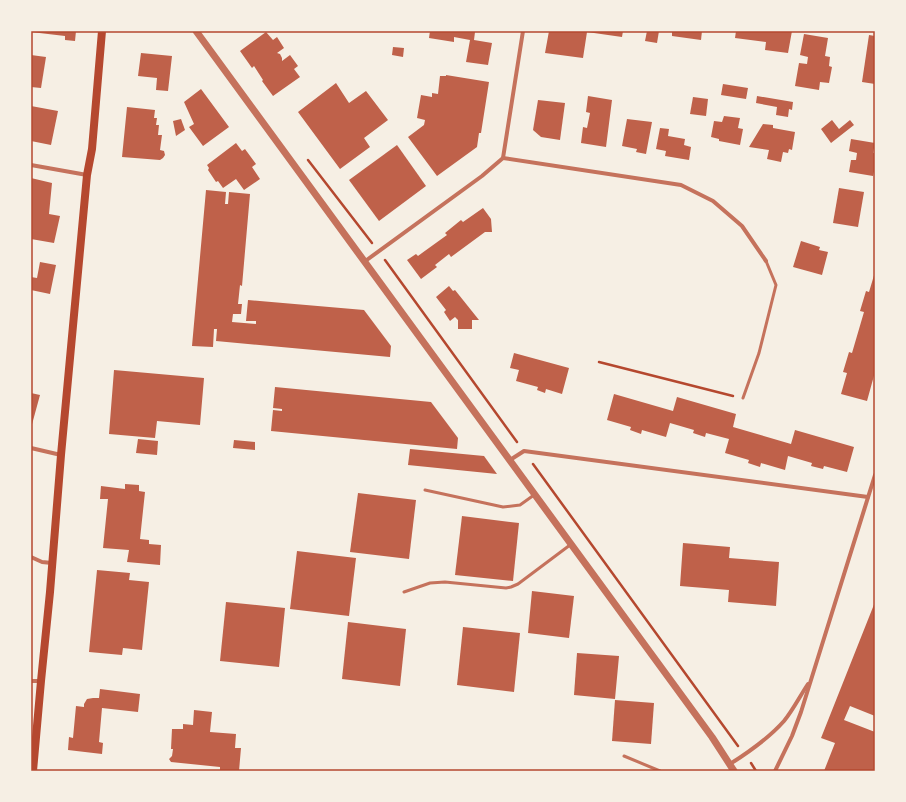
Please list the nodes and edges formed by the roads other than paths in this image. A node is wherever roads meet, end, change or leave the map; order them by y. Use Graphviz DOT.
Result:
graph roads {
  1 [pos="102,31"];
  2 [pos="196,31"];
  3 [pos="523,31"];
  4 [pos="503,158"];
  5 [pos="31,164"];
  6 [pos="87,175"];
  7 [pos="766,261"];
  8 [pos="364,262"];
  9 [pos="743,398"];
  10 [pos="31,448"];
  11 [pos="61,455"];
  12 [pos="510,460"];
  13 [pos="875,475"];
  14 [pos="425,490"];
  15 [pos="534,495"];
  16 [pos="868,497"];
  17 [pos="570,545"];
  18 [pos="31,557"];
  19 [pos="52,563"];
  20 [pos="404,592"];
  21 [pos="812,677"];
  22 [pos="31,681"];
  23 [pos="41,681"];
  24 [pos="624,756"];
  25 [pos="730,764"];
  26 [pos="33,771"];
  27 [pos="660,771"];
  28 [pos="734,771"];
  29 [pos="775,771"];
  1 -- 6 [label="main road"];
  2 -- 8 [label="street"];
  3 -- 4 [label="street"];
  4 -- 7 [label="street"];
  4 -- 8 [label="street"];
  5 -- 6 [label="street"];
  6 -- 11 [label="main road"];
  7 -- 9 [label="lane"];
  8 -- 12 [label="street"];
  10 -- 11 [label="street"];
  11 -- 19 [label="main road"];
  12 -- 15 [label="street"];
  12 -- 16 [label="street"];
  13 -- 16 [label="street"];
  14 -- 15 [label="lane"];
  15 -- 17 [label="street"];
  16 -- 21 [label="street"];
  17 -- 20 [label="lane"];
  17 -- 25 [label="street"];
  18 -- 19 [label="street"];
  19 -- 23 [label="main road"];
  21 -- 25 [label="street"];
  21 -- 29 [label="street"];
  22 -- 23 [label="street"];
  23 -- 26 [label="main road"];
  24 -- 27 [label="lane"];
  25 -- 28 [label="street"];
}
